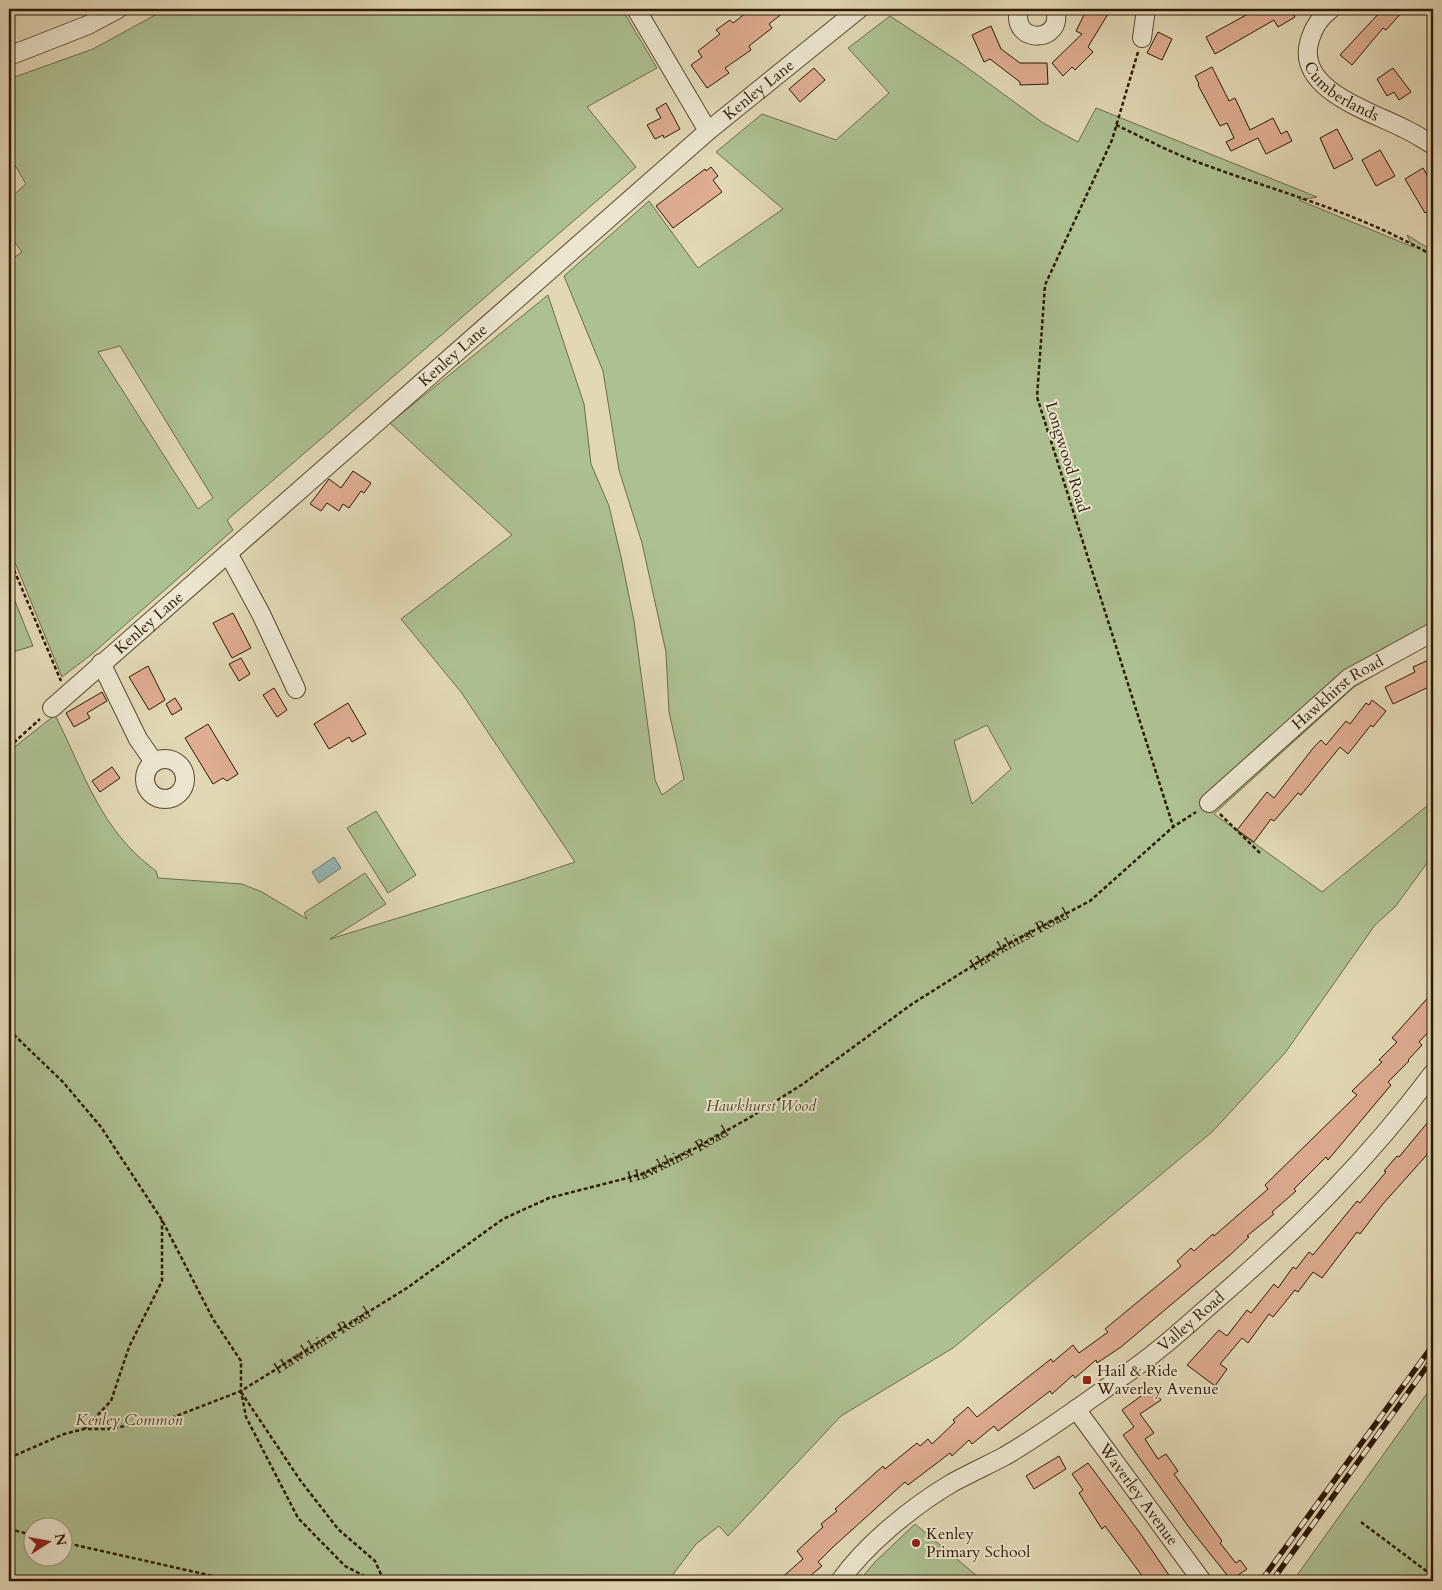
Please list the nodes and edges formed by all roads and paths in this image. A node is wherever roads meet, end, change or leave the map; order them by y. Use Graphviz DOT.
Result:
graph roads {
  1 [pos="118,9"];
  2 [pos="636,9"];
  3 [pos="859,9"];
  4 [pos="1019,9"];
  5 [pos="1055,9"];
  6 [pos="1146,9"];
  7 [pos="1332,9"];
  8 [pos="1142,38"];
  9 [pos="9,56"];
  10 [pos="1116,125"];
  11 [pos="708,131"];
  12 [pos="1433,145"];
  13 [pos="1433,256"];
  14 [pos="228,553"];
  15 [pos="9,558"];
  16 [pos="1433,632"];
  17 [pos="101,663"];
  18 [pos="296,689"];
  19 [pos="66,694"];
  20 [pos="52,708"];
  21 [pos="9,747"];
  22 [pos="154,762"];
  23 [pos="1209,804"];
  24 [pos="1226,820"];
  25 [pos="1173,827"];
  26 [pos="1260,853"];
  27 [pos="9,1030"];
  28 [pos="1433,1073"];
  29 [pos="162,1220"];
  30 [pos="241,1391"];
  31 [pos="1076,1409"];
  32 [pos="84,1429"];
  33 [pos="9,1458"];
  34 [pos="1360,1522"];
  35 [pos="9,1529"];
  36 [pos="22,1532"];
  37 [pos="72,1544"];
  38 [pos="1433,1566"];
  39 [pos="1430,1574"];
  40 [pos="1433,1576"];
  41 [pos="235,1581"];
  42 [pos="374,1581"];
  43 [pos="384,1581"];
  44 [pos="840,1581"];
  45 [pos="1202,1581"];
  1 -- 9 [label="street"];
  2 -- 11 [label="street"];
  3 -- 11 [label="street, Kenley Lane"];
  4 -- 5 [label="street"];
  6 -- 8 [label="street"];
  7 -- 12 [label="street, Cumberlands"];
  8 -- 10 [label="path, Longwood Road"];
  10 -- 13 [label="path"];
  10 -- 25 [label="path, Longwood Road"];
  11 -- 14 [label="street, Kenley Lane"];
  14 -- 17 [label="street, Kenley Lane"];
  14 -- 18 [label="street"];
  15 -- 19 [label="path"];
  16 -- 23 [label="street, Hawkhirst Road"];
  17 -- 19 [label="street, Kenley Lane"];
  17 -- 22 [label="street"];
  19 -- 20 [label="street, Kenley Lane"];
  20 -- 21 [label="path"];
  23 -- 25 [label="path, Hawkhirst Road"];
  24 -- 26 [label="path"];
  25 -- 30 [label="path, Hawkhirst Road"];
  27 -- 29 [label="path"];
  28 -- 31 [label="street, Valley Road"];
  29 -- 30 [label="path"];
  29 -- 32 [label="path"];
  30 -- 32 [label="path, Hawkhirst Road"];
  30 -- 42 [label="path"];
  30 -- 43 [label="path"];
  31 -- 44 [label="street, Valley Road"];
  31 -- 45 [label="street, Waverley Avenue"];
  32 -- 33 [label="path, Hawkhirst Road"];
  34 -- 39 [label="path"];
  35 -- 36 [label="path"];
  37 -- 41 [label="path"];
  38 -- 39 [label="path"];
  39 -- 40 [label="path"];
}
